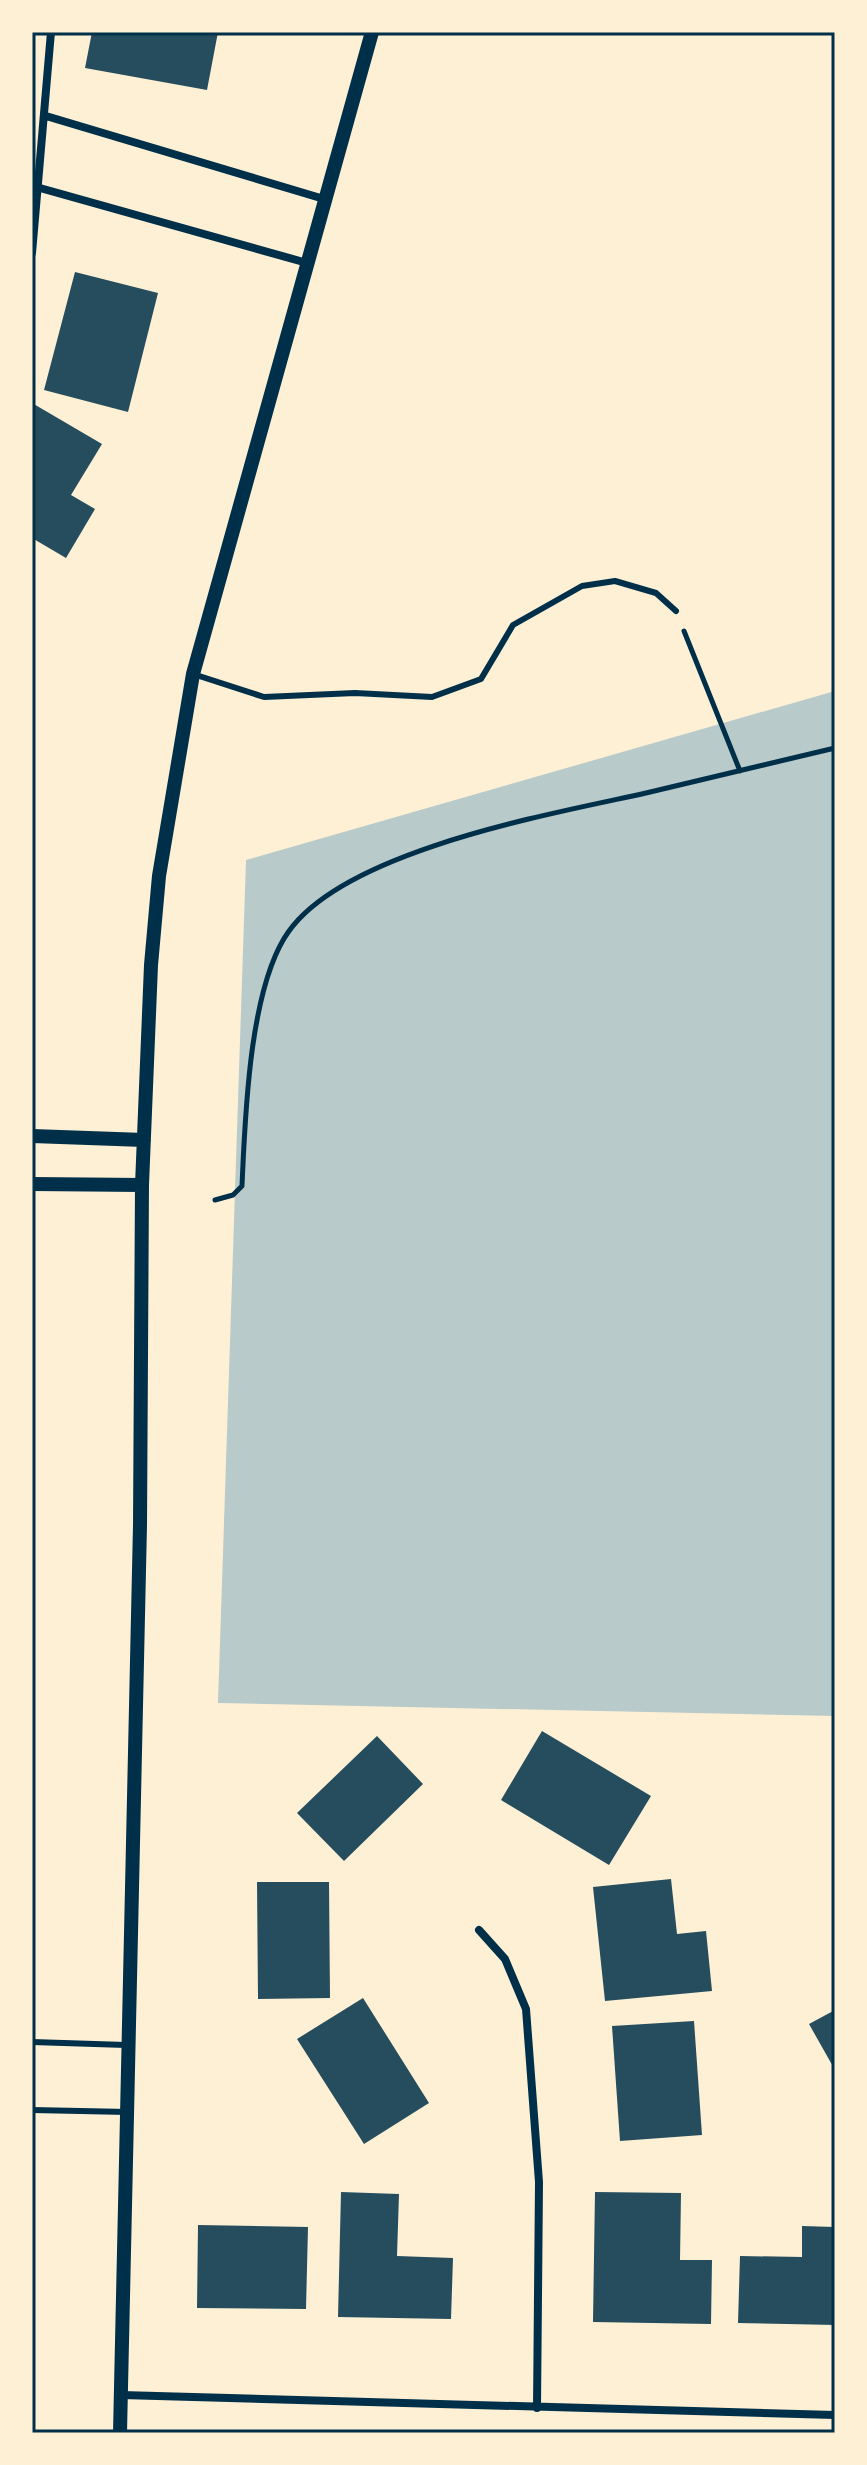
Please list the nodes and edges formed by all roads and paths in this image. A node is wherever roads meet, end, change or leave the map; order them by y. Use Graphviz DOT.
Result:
graph roads {
  1 [pos="51,32"];
  2 [pos="372,32"];
  3 [pos="46,116"];
  4 [pos="40,188"];
  5 [pos="324,199"];
  6 [pos="32,253"];
  7 [pos="307,263"];
  8 [pos="676,611"];
  9 [pos="193,674"];
  10 [pos="835,748"];
  11 [pos="740,771"];
  12 [pos="32,1136"];
  13 [pos="144,1140"];
  14 [pos="32,1184"];
  15 [pos="142,1185"];
  16 [pos="215,1200"];
  17 [pos="479,1930"];
  18 [pos="32,2042"];
  19 [pos="130,2045"];
  20 [pos="32,2110"];
  21 [pos="129,2112"];
  22 [pos="121,2395"];
  23 [pos="537,2408"];
  24 [pos="835,2415"];
  25 [pos="120,2433"];
  1 -- 3 [label="street"];
  2 -- 5 [label="street"];
  3 -- 4 [label="street"];
  3 -- 5 [label="street"];
  4 -- 6 [label="street"];
  4 -- 7 [label="street"];
  5 -- 7 [label="street"];
  7 -- 9 [label="street"];
  8 -- 9 [label="lane"];
  8 -- 11 [label="path"];
  9 -- 13 [label="street"];
  10 -- 11 [label="path"];
  11 -- 16 [label="path"];
  12 -- 13 [label="street"];
  13 -- 15 [label="street"];
  14 -- 15 [label="street"];
  15 -- 19 [label="street"];
  17 -- 23 [label="street"];
  18 -- 19 [label="lane"];
  19 -- 21 [label="street"];
  20 -- 21 [label="lane"];
  21 -- 22 [label="street"];
  22 -- 23 [label="street"];
  22 -- 25 [label="street"];
  23 -- 24 [label="street"];
}
